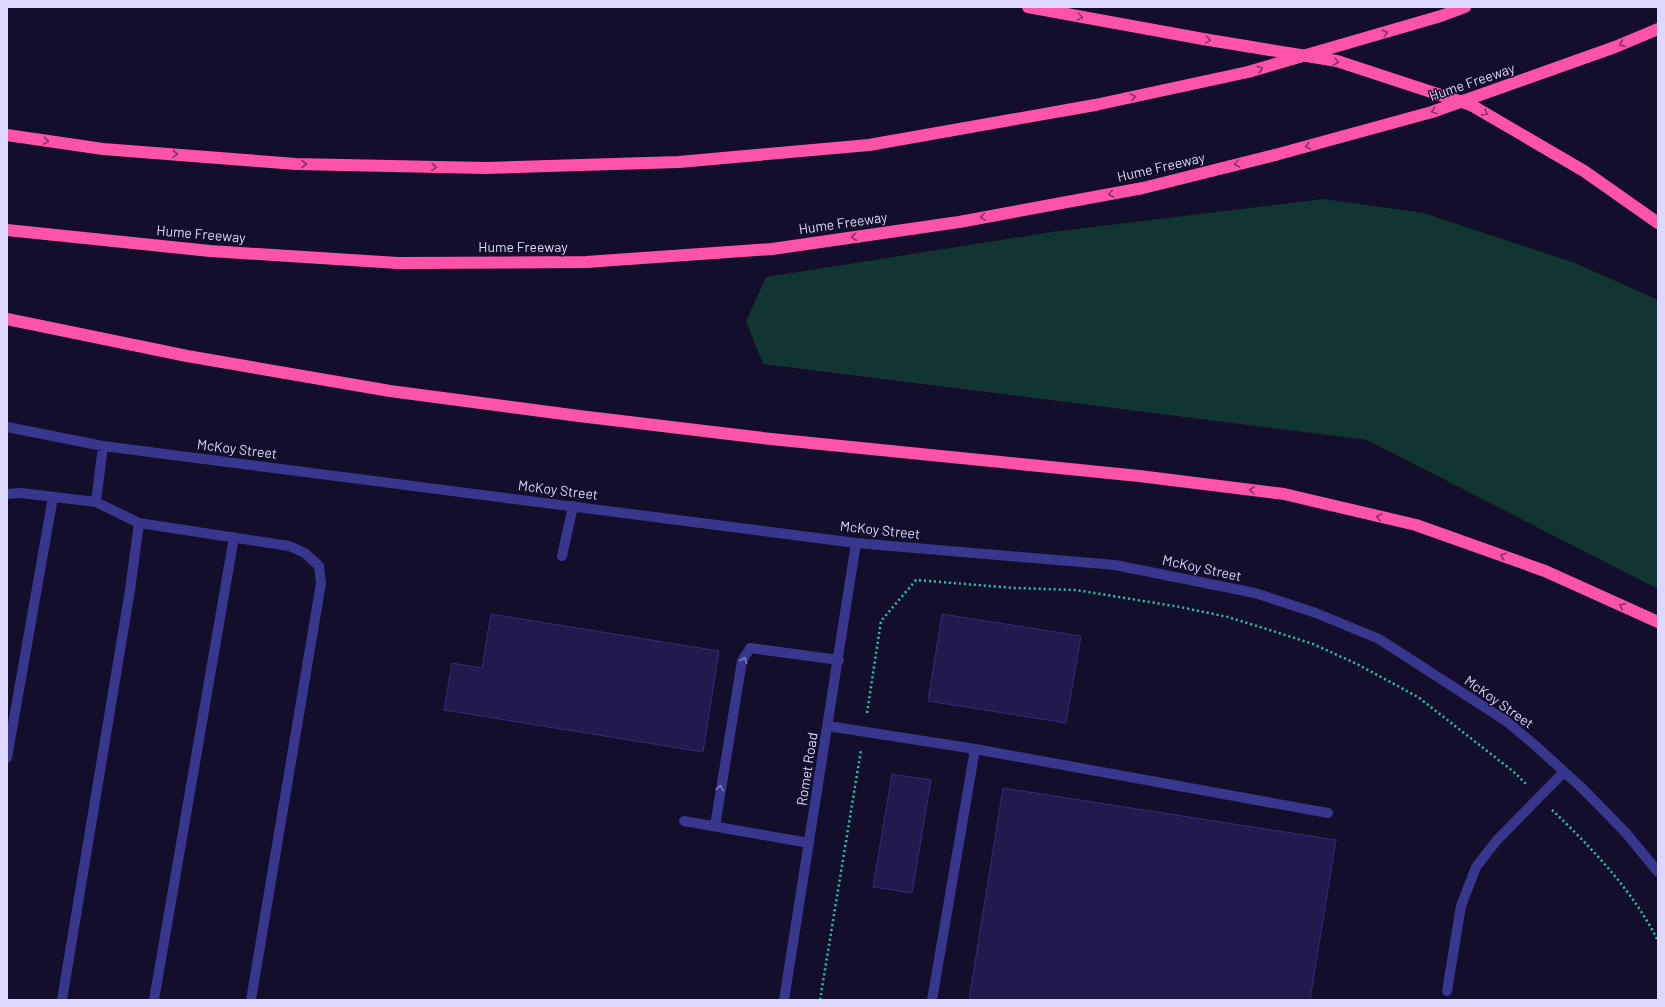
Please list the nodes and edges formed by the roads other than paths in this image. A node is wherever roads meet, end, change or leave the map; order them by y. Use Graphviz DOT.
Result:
graph roads {
  1 [pos="1028,7"];
  2 [pos="1465,7"];
  3 [pos="1658,29"];
  4 [pos="7,135"];
  5 [pos="1658,223"];
  6 [pos="7,230"];
  7 [pos="7,319"];
  8 [pos="7,427"];
  9 [pos="103,446"];
  10 [pos="7,494"];
  11 [pos="53,497"];
  12 [pos="96,502"];
  13 [pos="573,506"];
  14 [pos="139,523"];
  15 [pos="234,537"];
  16 [pos="856,542"];
  17 [pos="562,556"];
  18 [pos="1658,622"];
  19 [pos="838,660"];
  20 [pos="828,726"];
  21 [pos="975,749"];
  22 [pos="7,758"];
  23 [pos="1564,772"];
  24 [pos="1328,813"];
  25 [pos="684,821"];
  26 [pos="715,826"];
  27 [pos="809,843"];
  28 [pos="1658,872"];
  29 [pos="1447,991"];
  30 [pos="62,1000"];
  31 [pos="154,1000"];
  32 [pos="251,1000"];
  33 [pos="784,1000"];
  34 [pos="932,1000"];
  1 -- 5 [label="highway, one-way"];
  4 -- 2 [label="highway, one-way, bridge"];
  3 -- 6 [label="highway, Hume Freeway, one-way, bridge"];
  18 -- 7 [label="highway, one-way"];
  8 -- 9 [label="street, McKoy Street"];
  9 -- 12 [label="street"];
  9 -- 13 [label="street, McKoy Street"];
  10 -- 11 [label="street"];
  11 -- 12 [label="street"];
  11 -- 22 [label="street"];
  12 -- 14 [label="street"];
  13 -- 16 [label="street, McKoy Street"];
  13 -- 17 [label="street"];
  14 -- 15 [label="street"];
  14 -- 30 [label="street"];
  15 -- 31 [label="street"];
  15 -- 32 [label="street"];
  16 -- 19 [label="street, Romet Road"];
  16 -- 23 [label="street, McKoy Street"];
  19 -- 20 [label="street, Romet Road"];
  26 -- 19 [label="street, one-way"];
  20 -- 21 [label="street"];
  20 -- 27 [label="street, Romet Road"];
  21 -- 24 [label="street"];
  21 -- 34 [label="street"];
  23 -- 28 [label="street, McKoy Street"];
  23 -- 29 [label="street"];
  25 -- 26 [label="street"];
  26 -- 27 [label="street"];
  27 -- 33 [label="street, Romet Road"];
}
